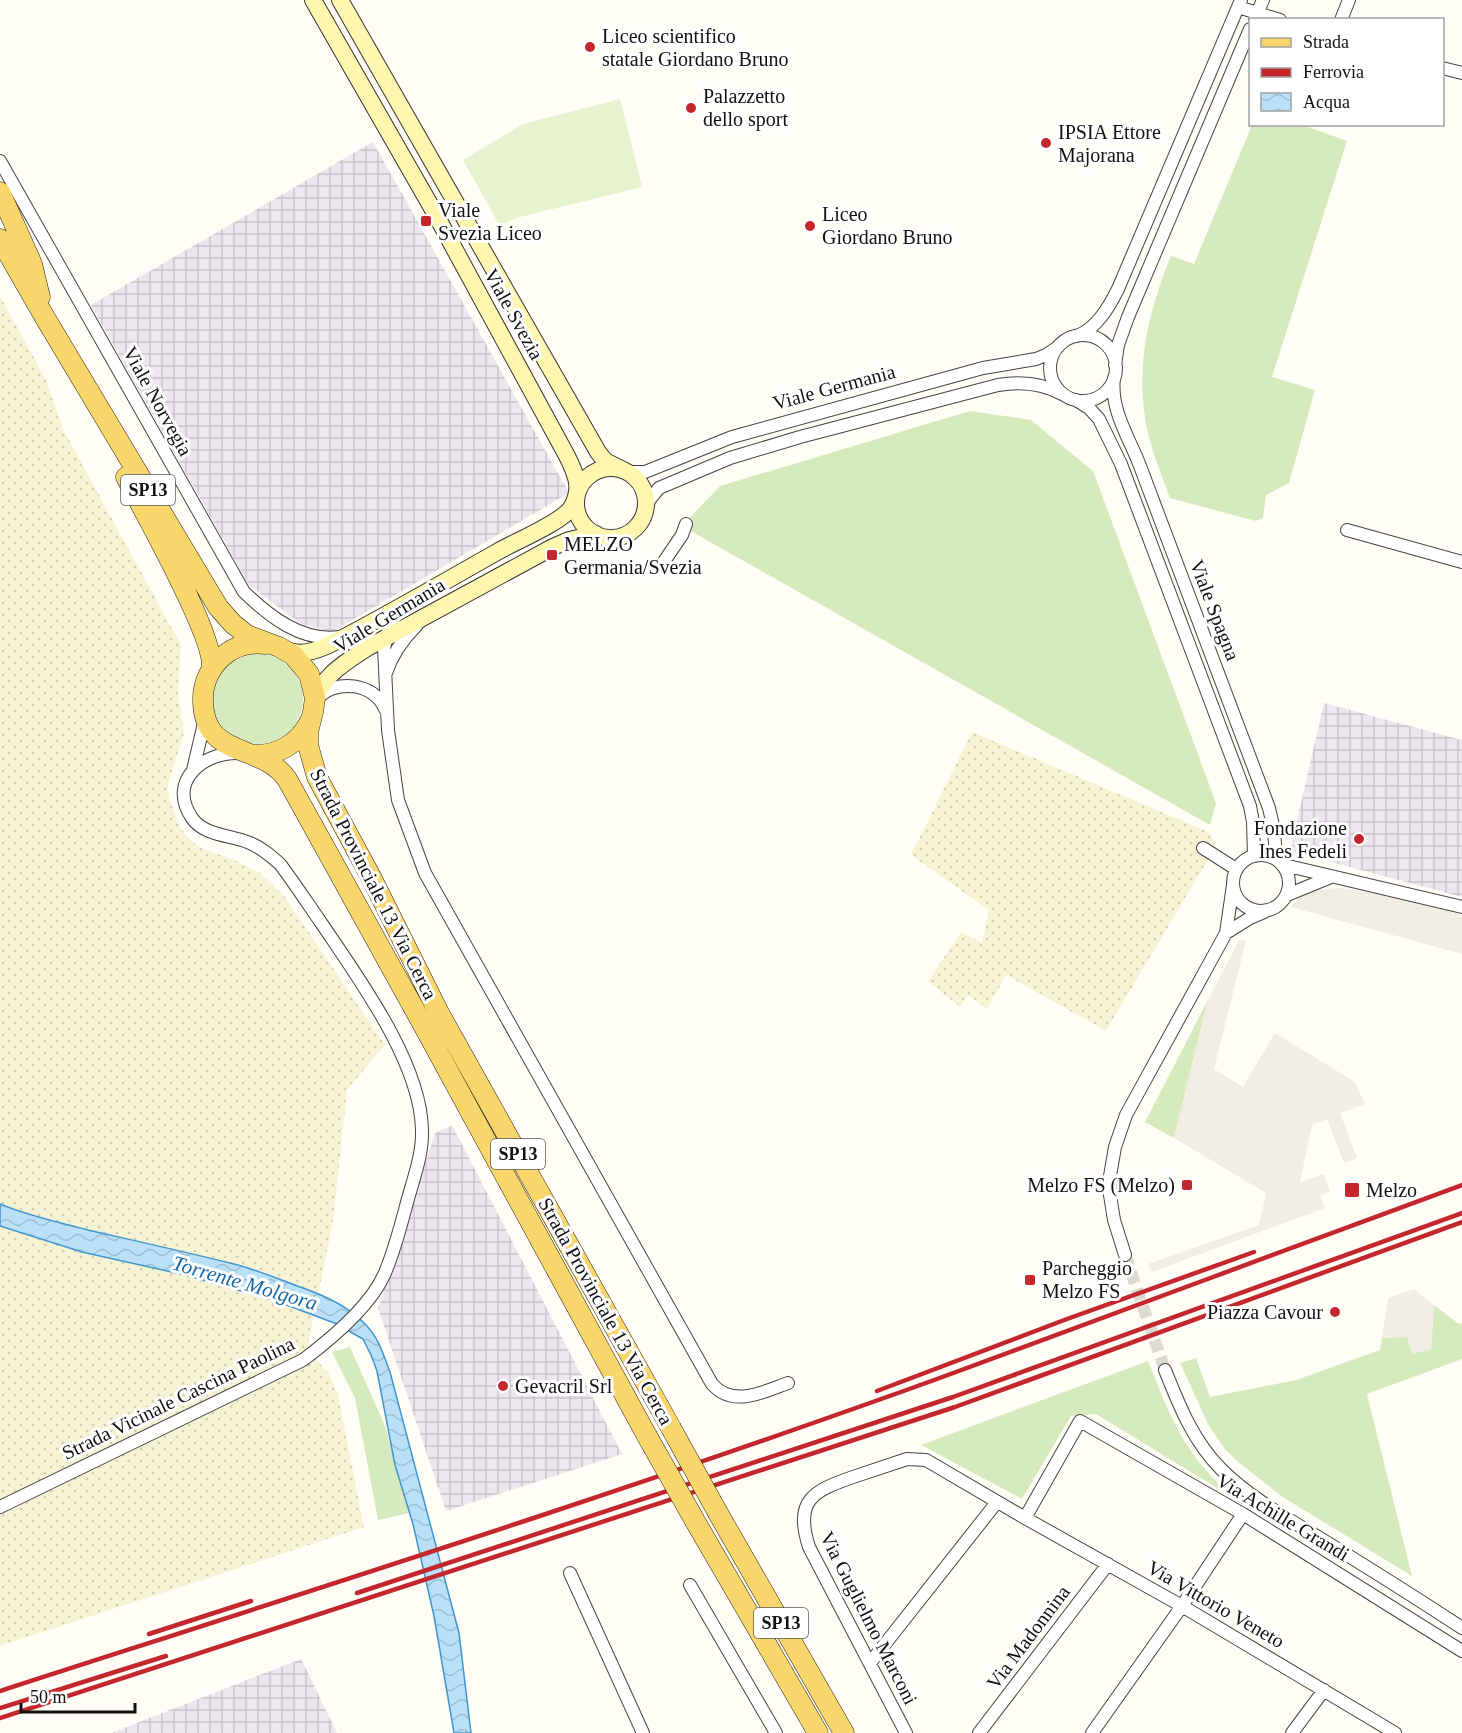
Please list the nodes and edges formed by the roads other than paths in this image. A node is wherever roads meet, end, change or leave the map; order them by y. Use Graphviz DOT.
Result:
graph roads {
  1 [pos="313,0"];
  2 [pos="340,0"];
  3 [pos="1263,0"];
  4 [pos="1349,0"];
  5 [pos="1239,4"];
  6 [pos="1256,16"];
  7 [pos="1342,18"];
  8 [pos="1249,34"];
  9 [pos="1444,68"];
  10 [pos="1462,73"];
  11 [pos="0,161"];
  12 [pos="0,192"];
  13 [pos="0,239"];
  14 [pos="44,316"];
  15 [pos="1077,336"];
  16 [pos="1058,347"];
  17 [pos="1115,365"];
  18 [pos="1114,378"];
  19 [pos="1062,394"];
  20 [pos="1076,400"];
  21 [pos="623,470"];
  22 [pos="577,494"];
  23 [pos="645,511"];
  24 [pos="686,524"];
  25 [pos="1347,530"];
  26 [pos="596,534"];
  27 [pos="1462,562"];
  28 [pos="663,563"];
  29 [pos="404,605"];
  30 [pos="429,614"];
  31 [pos="350,635"];
  32 [pos="308,636"];
  33 [pos="385,638"];
  34 [pos="278,647"];
  35 [pos="211,670"];
  36 [pos="385,677"];
  37 [pos="312,712"];
  38 [pos="205,715"];
  39 [pos="387,715"];
  40 [pos="246,753"];
  41 [pos="193,770"];
  42 [pos="1203,848"];
  43 [pos="1254,855"];
  44 [pos="1280,862"];
  45 [pos="1236,869"];
  46 [pos="1332,877"];
  47 [pos="1233,885"];
  48 [pos="1287,895"];
  49 [pos="1462,907"];
  50 [pos="1265,911"];
  51 [pos="1226,933"];
  52 [pos="1125,1255"];
  53 [pos="1165,1370"];
  54 [pos="788,1383"];
  55 [pos="821,1489"];
  56 [pos="997,1502"];
  57 [pos="0,1507"];
  58 [pos="1243,1514"];
  59 [pos="1025,1518"];
  60 [pos="1108,1564"];
  61 [pos="570,1573"];
  62 [pos="690,1585"];
  63 [pos="1182,1606"];
  64 [pos="1462,1628"];
  65 [pos="1462,1650"];
  66 [pos="870,1663"];
  67 [pos="1324,1690"];
  68 [pos="1391,1731"];
  69 [pos="643,1733"];
  70 [pos="776,1733"];
  71 [pos="818,1733"];
  72 [pos="844,1733"];
  73 [pos="906,1733"];
  74 [pos="979,1733"];
  75 [pos="1092,1733"];
  76 [pos="1292,1733"];
  1 -- 22 [label="street, Viale Svezia"];
  2 -- 21 [label="street, Viale Svezia"];
  3 -- 6 [label="street"];
  4 -- 7 [label="street"];
  5 -- 6 [label="street"];
  5 -- 15 [label="street"];
  8 -- 17 [label="street"];
  9 -- 10 [label="street"];
  11 -- 32 [label="street, Viale Norvegia"];
  12 -- 14 [label="main road"];
  13 -- 14 [label="main road, Strada Provinciale 13 Via Cerca / SP13"];
  14 -- 34 [label="main road, Strada Provinciale 13 Via Cerca / SP13"];
  14 -- 35 [label="main road, Strada Provinciale 13 Via Cerca / SP13"];
  15 -- 16 [label="street"];
  15 -- 17 [label="street"];
  16 -- 19 [label="street"];
  16 -- 21 [label="street, Viale Germania"];
  17 -- 18 [label="street"];
  18 -- 20 [label="street"];
  18 -- 44 [label="street, Viale Spagna"];
  19 -- 20 [label="street"];
  19 -- 23 [label="street, Viale Germania"];
  20 -- 43 [label="street, Viale Spagna"];
  21 -- 22 [label="street"];
  21 -- 23 [label="street"];
  22 -- 26 [label="street"];
  22 -- 29 [label="street, Viale Germania"];
  23 -- 26 [label="street"];
  24 -- 28 [label="street"];
  25 -- 27 [label="street"];
  26 -- 30 [label="street, Viale Germania"];
  29 -- 31 [label="street, Viale Germania"];
  29 -- 33 [label="street"];
  30 -- 33 [label="street, Viale Germania"];
  30 -- 36 [label="street"];
  31 -- 32 [label="street, Viale Germania"];
  31 -- 34 [label="street, Viale Germania"];
  33 -- 36 [label="street"];
  33 -- 37 [label="street, Viale Germania"];
  34 -- 35 [label="main road"];
  34 -- 37 [label="main road, Strada Provinciale 13 Via Cerca / SP13"];
  35 -- 38 [label="main road, Strada Provinciale 13 Via Cerca / SP13"];
  36 -- 39 [label="street"];
  37 -- 39 [label="street"];
  37 -- 40 [label="main road"];
  37 -- 72 [label="main road, Strada Provinciale 13 Via Cerca / SP13, bridge"];
  38 -- 40 [label="main road, Strada Provinciale 13 Via Cerca / SP13"];
  38 -- 41 [label="street, Strada Vicinale Cascina Paolina"];
  39 -- 54 [label="street"];
  40 -- 41 [label="street"];
  40 -- 71 [label="main road, Strada Provinciale 13 Via Cerca / SP13, bridge"];
  41 -- 57 [label="street, Strada Vicinale Cascina Paolina"];
  42 -- 45 [label="street"];
  43 -- 44 [label="street"];
  43 -- 45 [label="street"];
  44 -- 46 [label="street"];
  44 -- 48 [label="street"];
  45 -- 47 [label="street"];
  46 -- 48 [label="street"];
  46 -- 49 [label="street"];
  47 -- 50 [label="street"];
  47 -- 51 [label="street"];
  48 -- 50 [label="street"];
  50 -- 51 [label="street"];
  51 -- 52 [label="street"];
  53 -- 64 [label="street"];
  55 -- 56 [label="street, Via Vittorio Veneto"];
  55 -- 66 [label="street, Via Guglielmo Marconi"];
  56 -- 59 [label="street, Via Vittorio Veneto"];
  56 -- 66 [label="street"];
  58 -- 59 [label="street, Via Achille Grandi"];
  58 -- 63 [label="street"];
  58 -- 65 [label="street, Via Achille Grandi"];
  59 -- 60 [label="street, Via Vittorio Veneto"];
  60 -- 63 [label="street, Via Vittorio Veneto"];
  60 -- 74 [label="street, Via Madonnina"];
  61 -- 69 [label="street"];
  62 -- 70 [label="street"];
  63 -- 67 [label="street, Via Vittorio Veneto"];
  63 -- 75 [label="street"];
  66 -- 73 [label="street, Via Guglielmo Marconi"];
  67 -- 68 [label="street, Via Vittorio Veneto"];
  67 -- 76 [label="street"];
}
